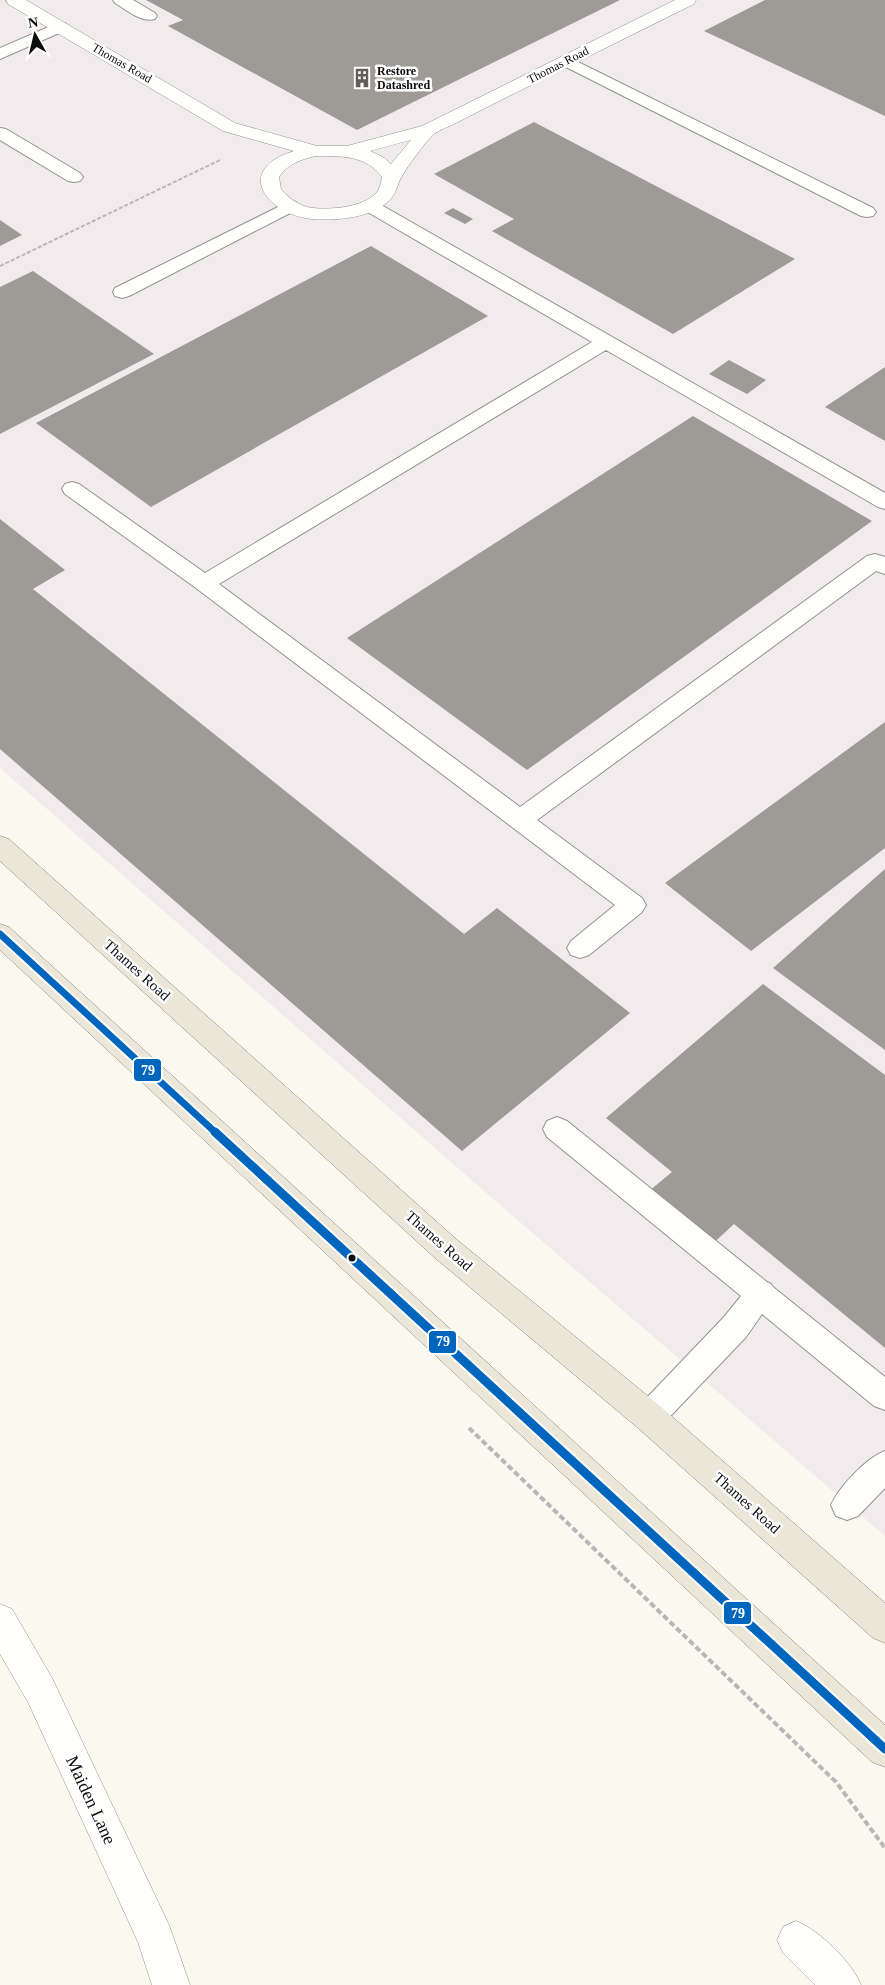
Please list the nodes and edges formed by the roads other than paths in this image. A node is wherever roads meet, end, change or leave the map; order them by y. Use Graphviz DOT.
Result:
graph roads {
  1 [pos="14,0"];
  2 [pos="121,0"];
  3 [pos="688,0"];
  4 [pos="149,16"];
  5 [pos="60,27"];
  6 [pos="0,54"];
  7 [pos="566,61"];
  8 [pos="230,127"];
  9 [pos="428,130"];
  10 [pos="0,132"];
  11 [pos="316,151"];
  12 [pos="349,151"];
  13 [pos="259,157"];
  14 [pos="74,176"];
  15 [pos="391,177"];
  16 [pos="290,206"];
  17 [pos="370,206"];
  18 [pos="867,212"];
  19 [pos="122,292"];
  20 [pos="606,342"];
  21 [pos="72,489"];
  22 [pos="885,502"];
  23 [pos="885,568"];
  24 [pos="204,583"];
  25 [pos="520,820"];
  26 [pos="0,846"];
  27 [pos="0,934"];
  28 [pos="580,948"];
  29 [pos="557,1130"];
  30 [pos="761,1293"];
  31 [pos="885,1396"];
  32 [pos="649,1417"];
  33 [pos="885,1466"];
  34 [pos="848,1505"];
  35 [pos="0,1621"];
  36 [pos="885,1626"];
  37 [pos="885,1749"];
  38 [pos="796,1940"];
  39 [pos="171,1985"];
  40 [pos="842,1985"];
  1 -- 5 [label="street, Thomas Road"];
  2 -- 4 [label="lane"];
  3 -- 7 [label="street, Thomas Road"];
  5 -- 6 [label="lane"];
  5 -- 8 [label="street, Thomas Road"];
  7 -- 9 [label="street, Thomas Road"];
  7 -- 18 [label="lane"];
  8 -- 11 [label="street, Thomas Road"];
  8 -- 13 [label="street, Thomas Road"];
  9 -- 12 [label="street, Thomas Road"];
  9 -- 15 [label="street, Thomas Road"];
  10 -- 14 [label="lane"];
  11 -- 12 [label="street, Thomas Road"];
  11 -- 13 [label="street, Thomas Road"];
  12 -- 15 [label="street, Thomas Road"];
  13 -- 16 [label="street, Thomas Road"];
  15 -- 17 [label="street, Thomas Road"];
  16 -- 17 [label="street, Thomas Road"];
  16 -- 19 [label="lane"];
  17 -- 20 [label="lane"];
  20 -- 22 [label="lane"];
  20 -- 24 [label="lane"];
  21 -- 24 [label="lane"];
  23 -- 25 [label="lane"];
  24 -- 25 [label="lane"];
  25 -- 28 [label="lane"];
  26 -- 32 [label="main road, Thames Road"];
  27 -- 37 [label="main road"];
  29 -- 30 [label="lane"];
  30 -- 31 [label="lane"];
  30 -- 32 [label="lane"];
  32 -- 36 [label="main road, Thames Road"];
  33 -- 34 [label="lane"];
  35 -- 39 [label="street, Maiden Lane"];
  38 -- 40 [label="street"];
}
